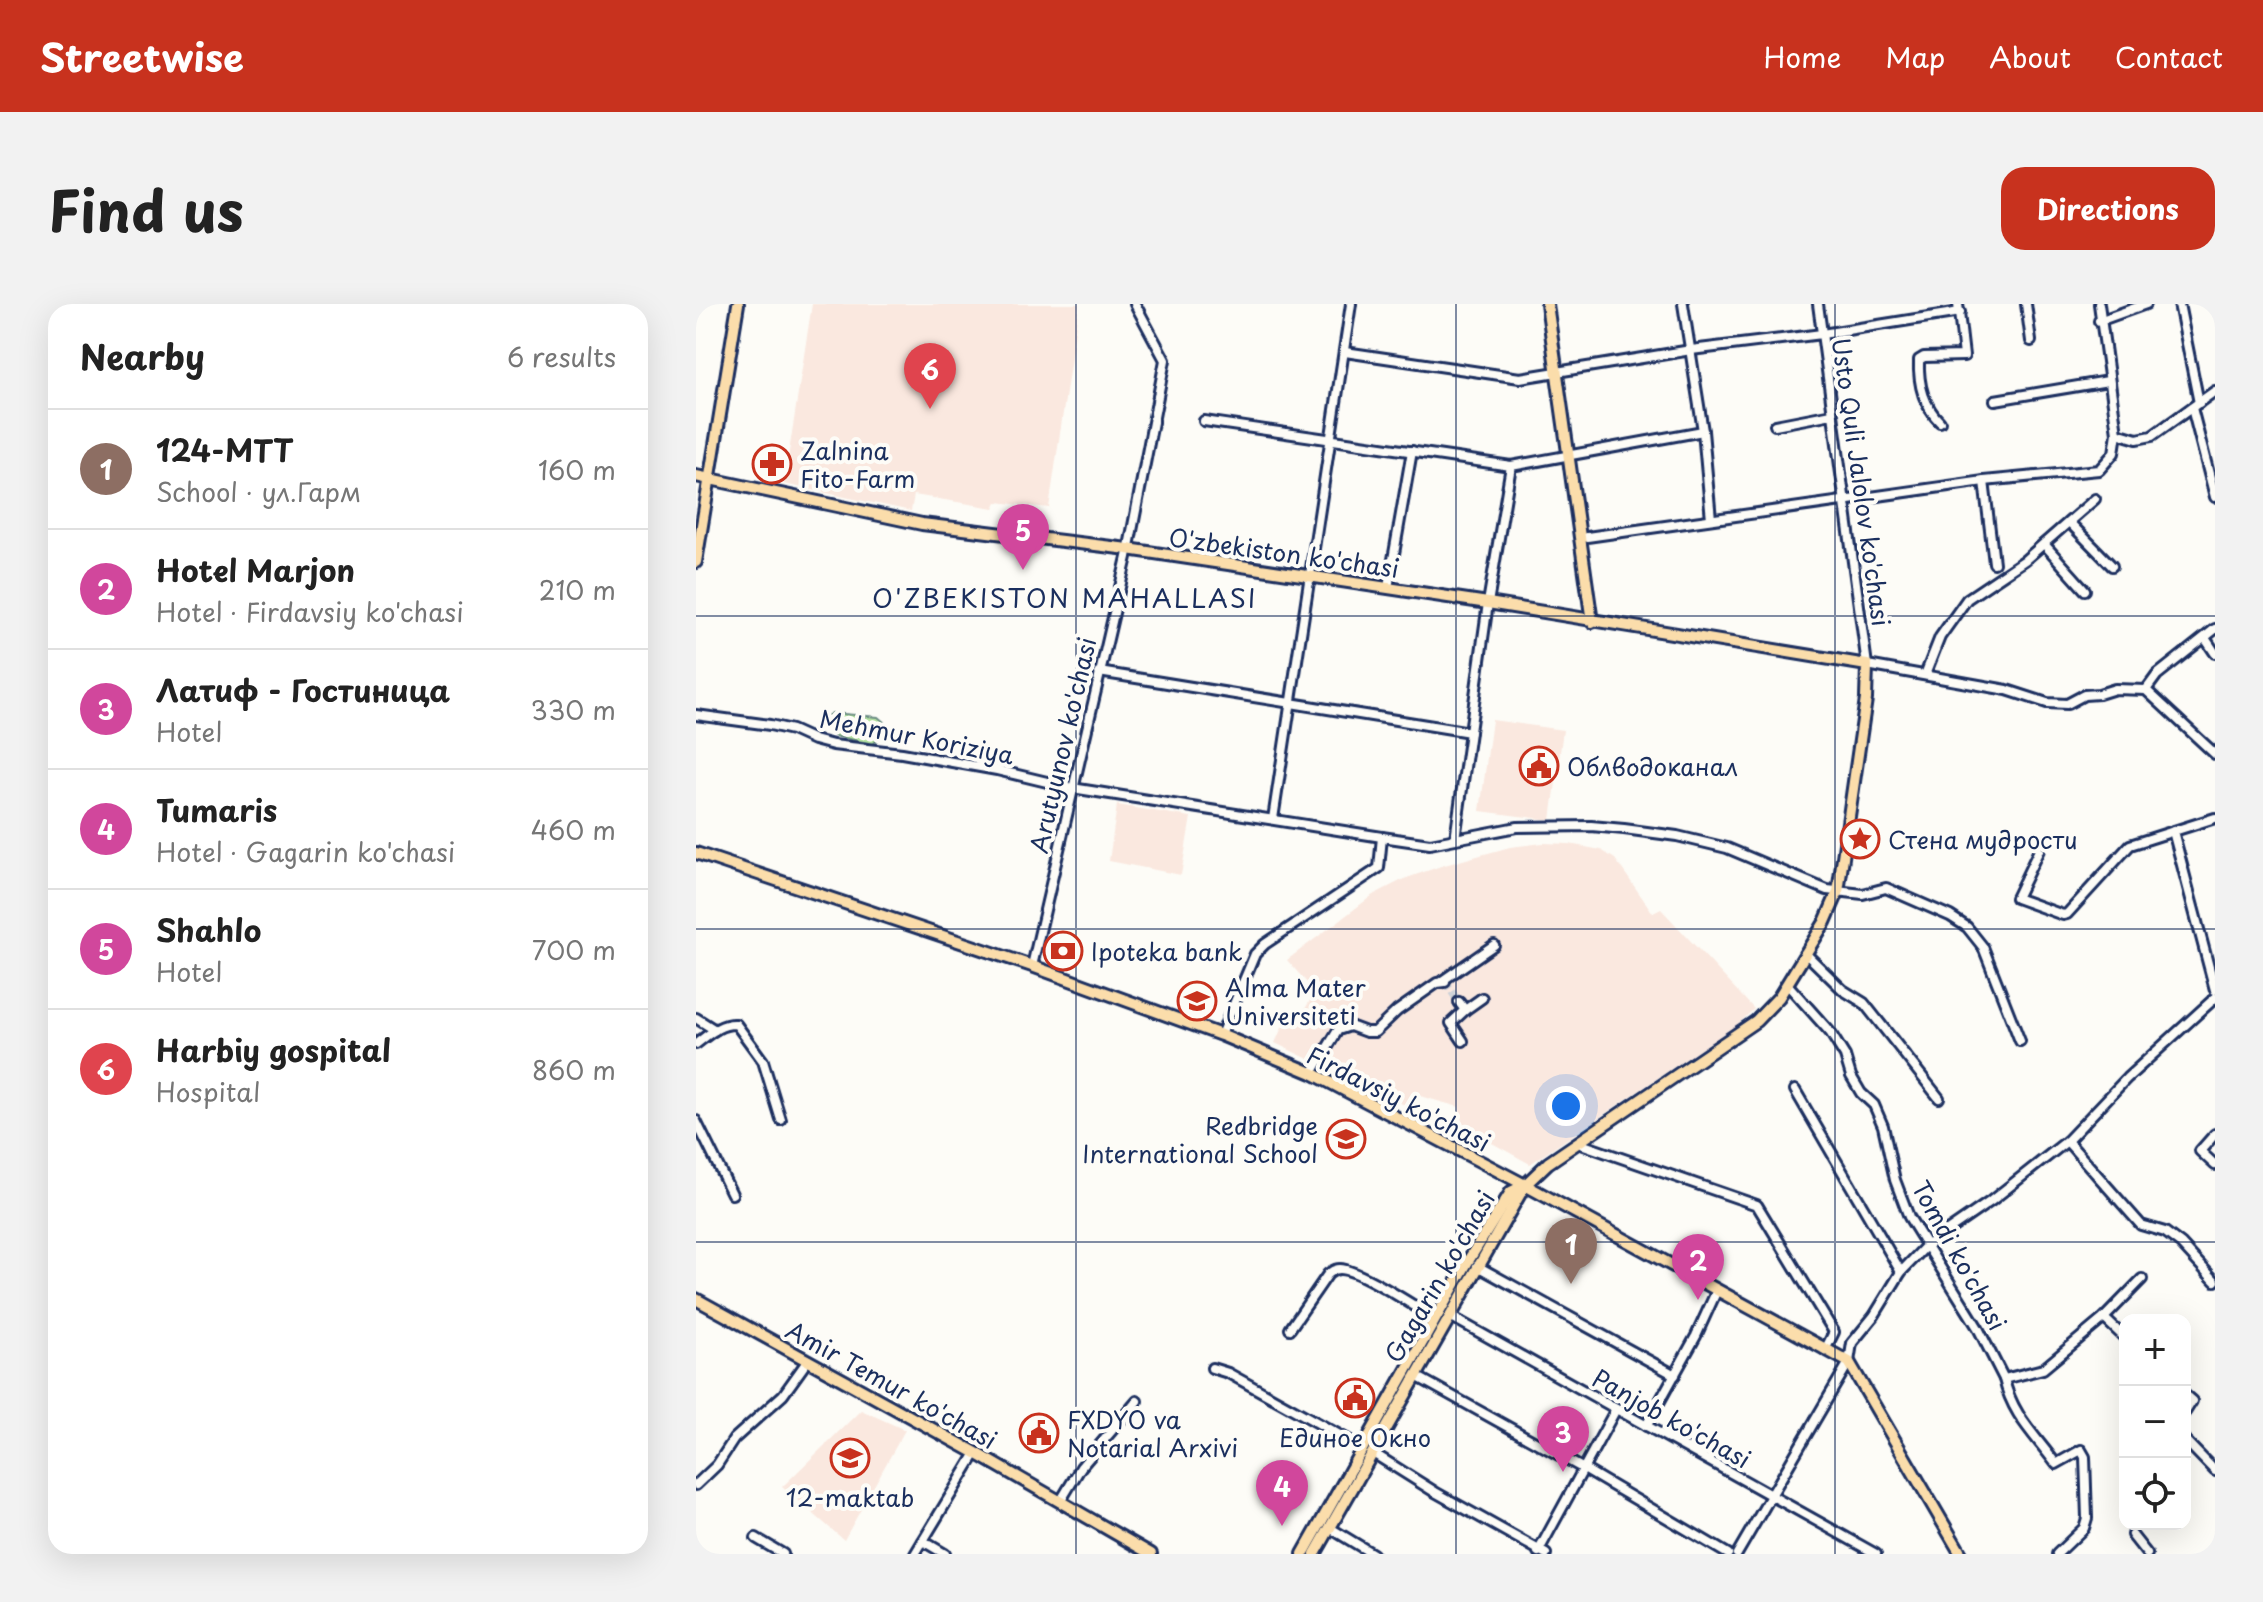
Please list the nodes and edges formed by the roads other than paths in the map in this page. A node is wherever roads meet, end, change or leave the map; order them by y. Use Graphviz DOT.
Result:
graph roads {
  1 [pos="738,304"];
  2 [pos="1135,304"];
  3 [pos="1351,304"];
  4 [pos="1547,304"];
  5 [pos="1683,304"];
  6 [pos="1818,304"];
  7 [pos="2026,304"];
  8 [pos="2099,304"];
  9 [pos="2146,304"];
  10 [pos="2179,304"];
  11 [pos="1959,308"];
  12 [pos="2100,321"];
  13 [pos="1822,334"];
  14 [pos="2031,341"];
  15 [pos="1691,350"];
  16 [pos="1345,352"];
  17 [pos="1558,374"];
  18 [pos="2108,381"];
  19 [pos="2215,391"];
  20 [pos="1995,400"];
  21 [pos="2196,405"];
  22 [pos="1832,414"];
  23 [pos="1204,421"];
  24 [pos="1940,422"];
  25 [pos="1775,425"];
  26 [pos="2117,429"];
  27 [pos="1703,431"];
  28 [pos="1330,439"];
  29 [pos="2215,446"];
  30 [pos="2202,448"];
  31 [pos="1412,451"];
  32 [pos="1568,455"];
  33 [pos="1511,466"];
  34 [pos="696,476"];
  35 [pos="709,478"];
  36 [pos="1984,481"];
  37 [pos="2215,497"];
  38 [pos="2095,499"];
  39 [pos="1845,500"];
  40 [pos="1711,519"];
  41 [pos="2069,522"];
  42 [pos="1580,538"];
  43 [pos="2044,544"];
  44 [pos="1128,549"];
  45 [pos="696,562"];
  46 [pos="1994,563"];
  47 [pos="2112,566"];
  48 [pos="1309,577"];
  49 [pos="1388,588"];
  50 [pos="2085,590"];
  51 [pos="1488,603"];
  52 [pos="1592,622"];
  53 [pos="2215,629"];
  54 [pos="2205,638"];
  55 [pos="2215,653"];
  56 [pos="1867,665"];
  57 [pos="1099,672"];
  58 [pos="1925,675"];
  59 [pos="2146,690"];
  60 [pos="1289,703"];
  61 [pos="696,715"];
  62 [pos="1470,732"];
  63 [pos="2215,754"];
  64 [pos="1072,788"];
  65 [pos="2215,818"];
  66 [pos="1273,819"];
  67 [pos="2173,831"];
  68 [pos="1382,837"];
  69 [pos="1455,839"];
  70 [pos="2039,850"];
  71 [pos="696,853"];
  72 [pos="1838,892"];
  73 [pos="1494,945"];
  74 [pos="1805,953"];
  75 [pos="1032,966"];
  76 [pos="1787,984"];
  77 [pos="2215,990"];
  78 [pos="1482,998"];
  79 [pos="2215,998"];
  80 [pos="1459,1002"];
  81 [pos="2207,1007"];
  82 [pos="1465,1010"];
  83 [pos="2215,1013"];
  84 [pos="696,1018"];
  85 [pos="715,1030"];
  86 [pos="1221,1035"];
  87 [pos="1463,1041"];
  88 [pos="2020,1041"];
  89 [pos="696,1044"];
  90 [pos="1312,1073"];
  91 [pos="1795,1090"];
  92 [pos="1939,1098"];
  93 [pos="781,1120"];
  94 [pos="696,1121"];
  95 [pos="2215,1134"];
  96 [pos="2067,1141"];
  97 [pos="1578,1143"];
  98 [pos="2215,1165"];
  99 [pos="1525,1185"];
  100 [pos="732,1194"];
  101 [pos="1927,1245"];
  102 [pos="1477,1266"];
  103 [pos="1901,1272"];
  104 [pos="2142,1279"];
  105 [pos="2215,1281"];
  106 [pos="1717,1290"];
  107 [pos="696,1299"];
  108 [pos="1450,1316"];
  109 [pos="2104,1318"];
  110 [pos="1435,1319"];
  111 [pos="1290,1329"];
  112 [pos="2119,1332"];
  113 [pos="1825,1350"];
  114 [pos="808,1360"];
  115 [pos="1849,1362"];
  116 [pos="1212,1368"];
  117 [pos="1675,1375"];
  118 [pos="1416,1376"];
  119 [pos="2004,1379"];
  120 [pos="1137,1401"];
  121 [pos="1616,1409"];
  122 [pos="1646,1426"];
  123 [pos="2191,1446"];
  124 [pos="1368,1450"];
  125 [pos="976,1453"];
  126 [pos="1584,1469"];
  127 [pos="2215,1471"];
  128 [pos="696,1485"];
  129 [pos="1769,1495"];
  130 [pos="1060,1502"];
  131 [pos="1330,1528"];
  132 [pos="2132,1535"];
  133 [pos="756,1538"];
  134 [pos="923,1541"];
  135 [pos="1541,1553"];
  136 [pos="783,1554"];
  137 [pos="915,1554"];
  138 [pos="945,1554"];
  139 [pos="1151,1554"];
  140 [pos="1303,1554"];
  141 [pos="1315,1554"];
  142 [pos="1373,1554"];
  143 [pos="1728,1554"];
  144 [pos="1737,1554"];
  145 [pos="1876,1554"];
  146 [pos="1961,1554"];
  147 [pos="2057,1554"];
  148 [pos="2147,1554"];
  1 -- 35 [label="main road"];
  2 -- 44 [label="street, Arutyunov ko'chasi"];
  3 -- 16 [label="street"];
  4 -- 17 [label="main road"];
  5 -- 15 [label="street"];
  6 -- 13 [label="street, Usto Quli Jalolov ko'chasi"];
  7 -- 14 [label="street"];
  8 -- 12 [label="street"];
  9 -- 12 [label="street"];
  10 -- 21 [label="street"];
  11 -- 13 [label="street"];
  11 -- 24 [label="street"];
  12 -- 18 [label="street"];
  13 -- 15 [label="street"];
  13 -- 22 [label="street, Usto Quli Jalolov ko'chasi"];
  15 -- 17 [label="street"];
  15 -- 27 [label="street"];
  16 -- 17 [label="street"];
  16 -- 28 [label="street"];
  17 -- 32 [label="main road"];
  18 -- 20 [label="street"];
  18 -- 26 [label="street"];
  19 -- 21 [label="street"];
  21 -- 26 [label="street"];
  21 -- 30 [label="street"];
  22 -- 25 [label="street"];
  22 -- 39 [label="street, Usto Quli Jalolov ko'chasi"];
  23 -- 28 [label="street"];
  26 -- 36 [label="street"];
  27 -- 32 [label="street"];
  27 -- 40 [label="street"];
  28 -- 31 [label="street"];
  28 -- 48 [label="street"];
  29 -- 30 [label="street"];
  30 -- 37 [label="street"];
  31 -- 33 [label="street"];
  31 -- 49 [label="street"];
  32 -- 33 [label="street"];
  32 -- 42 [label="main road"];
  33 -- 51 [label="street"];
  34 -- 35 [label="main road, O'zbekiston ko'chasi"];
  35 -- 44 [label="main road, O'zbekiston ko'chasi"];
  35 -- 45 [label="main road"];
  36 -- 39 [label="street"];
  36 -- 46 [label="street"];
  38 -- 41 [label="street"];
  39 -- 40 [label="street"];
  39 -- 56 [label="street, Usto Quli Jalolov ko'chasi"];
  40 -- 42 [label="street"];
  41 -- 43 [label="street"];
  41 -- 47 [label="street"];
  42 -- 52 [label="main road"];
  43 -- 50 [label="street"];
  43 -- 58 [label="street"];
  44 -- 48 [label="main road, O'zbekiston ko'chasi"];
  44 -- 57 [label="street, Arutyunov ko'chasi"];
  48 -- 49 [label="main road, O'zbekiston ko'chasi"];
  48 -- 60 [label="street"];
  49 -- 51 [label="main road, O'zbekiston ko'chasi"];
  51 -- 52 [label="main road, O'zbekiston ko'chasi"];
  51 -- 62 [label="street"];
  52 -- 56 [label="main road, O'zbekiston ko'chasi"];
  53 -- 54 [label="street"];
  54 -- 55 [label="street"];
  54 -- 59 [label="street"];
  56 -- 58 [label="street"];
  56 -- 72 [label="main road"];
  57 -- 60 [label="street"];
  57 -- 64 [label="street, Arutyunov ko'chasi"];
  58 -- 59 [label="street"];
  59 -- 63 [label="street"];
  60 -- 62 [label="street"];
  60 -- 66 [label="street"];
  61 -- 64 [label="street, Mehmur Koriziya"];
  62 -- 69 [label="street"];
  64 -- 66 [label="street, Mehmur Koriziya"];
  64 -- 75 [label="street, Arutyunov ko'chasi"];
  65 -- 67 [label="street"];
  66 -- 68 [label="street, Mehmur Koriziya"];
  67 -- 70 [label="street"];
  67 -- 77 [label="street"];
  68 -- 69 [label="street, Mehmur Koriziya"];
  68 -- 86 [label="street"];
  69 -- 72 [label="street, Mehmur Koriziya"];
  71 -- 75 [label="main road, Firdavsiy ko'chasi"];
  72 -- 74 [label="main road"];
  72 -- 88 [label="street"];
  73 -- 90 [label="street"];
  74 -- 76 [label="main road"];
  74 -- 92 [label="street"];
  75 -- 86 [label="main road, Firdavsiy ko'chasi"];
  76 -- 97 [label="main road"];
  76 -- 101 [label="street, Tomdi ko'chasi"];
  78 -- 82 [label="street"];
  79 -- 81 [label="street"];
  80 -- 82 [label="street"];
  81 -- 83 [label="street"];
  81 -- 96 [label="street"];
  82 -- 87 [label="street"];
  84 -- 85 [label="street"];
  85 -- 89 [label="street"];
  85 -- 93 [label="street"];
  86 -- 90 [label="main road, Firdavsiy ko'chasi"];
  90 -- 99 [label="main road, Firdavsiy ko'chasi"];
  91 -- 103 [label="street"];
  94 -- 100 [label="street"];
  95 -- 98 [label="street"];
  96 -- 101 [label="street"];
  96 -- 105 [label="street"];
  97 -- 99 [label="main road"];
  97 -- 113 [label="street"];
  99 -- 102 [label="main road, Gagarin ko'chasi"];
  99 -- 106 [label="main road, Firdavsiy ko'chasi"];
  99 -- 110 [label="main road, Gagarin ko'chasi"];
  101 -- 103 [label="street"];
  101 -- 119 [label="street, Tomdi ko'chasi"];
  102 -- 108 [label="main road, Gagarin ko'chasi"];
  102 -- 117 [label="street"];
  103 -- 115 [label="street"];
  104 -- 109 [label="street"];
  106 -- 113 [label="main road, Firdavsiy ko'chasi"];
  106 -- 117 [label="street"];
  107 -- 114 [label="main road, Amir Temur ko'chasi"];
  108 -- 118 [label="main road, Gagarin ko'chasi"];
  108 -- 121 [label="street, Panjob ko'chasi"];
  109 -- 112 [label="street"];
  109 -- 119 [label="street"];
  110 -- 111 [label="street"];
  110 -- 124 [label="main road, Gagarin ko'chasi"];
  113 -- 115 [label="main road, Firdavsiy ko'chasi"];
  114 -- 125 [label="main road, Amir Temur ko'chasi"];
  114 -- 128 [label="street"];
  115 -- 129 [label="street"];
  115 -- 146 [label="main road"];
  116 -- 124 [label="street"];
  117 -- 122 [label="street"];
  118 -- 124 [label="main road, Gagarin ko'chasi"];
  118 -- 126 [label="street"];
  119 -- 147 [label="street, Tomdi ko'chasi"];
  120 -- 130 [label="street"];
  121 -- 122 [label="street, Panjob ko'chasi"];
  121 -- 126 [label="street"];
  122 -- 129 [label="street, Panjob ko'chasi"];
  123 -- 127 [label="street"];
  124 -- 131 [label="main road, Gagarin ko'chasi"];
  124 -- 135 [label="street"];
  124 -- 140 [label="main road, Gagarin ko'chasi"];
  125 -- 130 [label="main road, Amir Temur ko'chasi"];
  125 -- 134 [label="street"];
  126 -- 135 [label="street"];
  126 -- 143 [label="street"];
  129 -- 144 [label="street"];
  129 -- 145 [label="street, Panjob ko'chasi"];
  130 -- 139 [label="main road, Amir Temur ko'chasi"];
  131 -- 141 [label="main road, Gagarin ko'chasi"];
  131 -- 142 [label="street"];
  132 -- 148 [label="street"];
  133 -- 136 [label="street"];
  134 -- 137 [label="street"];
  134 -- 138 [label="street"];
}
